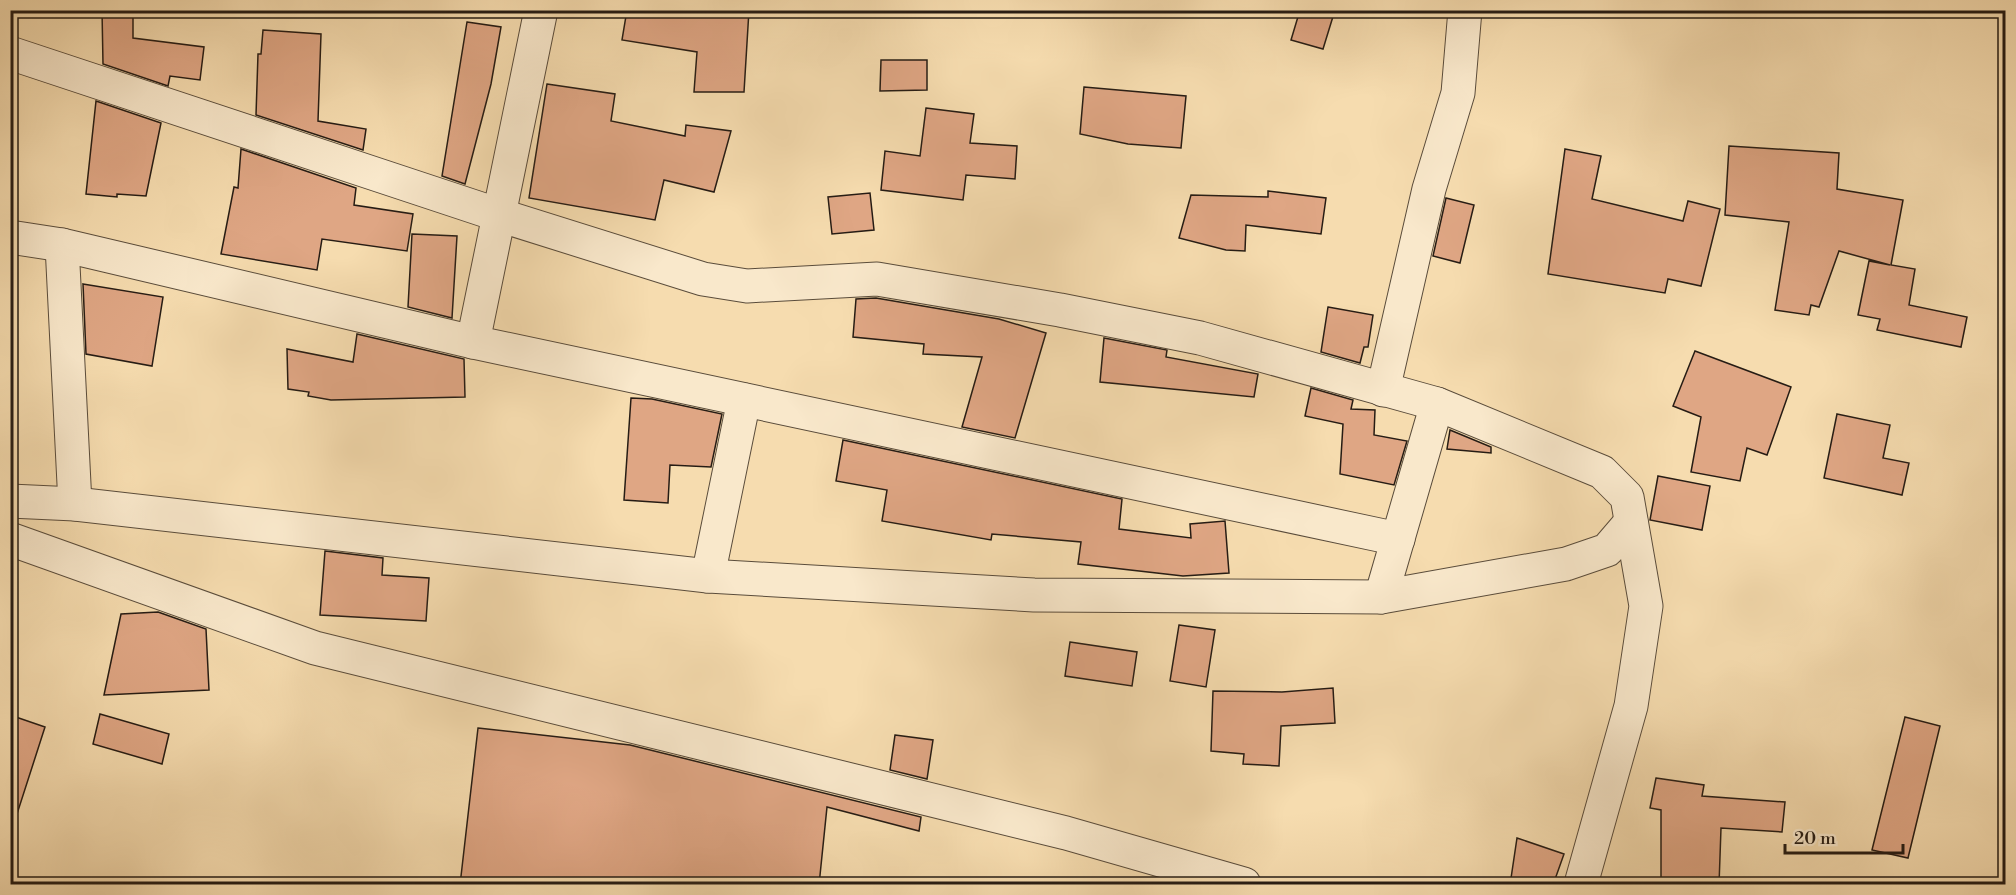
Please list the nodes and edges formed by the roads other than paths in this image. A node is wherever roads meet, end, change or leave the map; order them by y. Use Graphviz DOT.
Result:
graph roads {
  1 [pos="541,10"];
  2 [pos="1465,10"];
  3 [pos="10,53"];
  4 [pos="499,215"];
  5 [pos="10,237"];
  6 [pos="62,245"];
  7 [pos="473,342"];
  8 [pos="1383,390"];
  9 [pos="744,400"];
  10 [pos="1437,404"];
  11 [pos="10,501"];
  12 [pos="75,504"];
  13 [pos="1631,522"];
  14 [pos="10,539"];
  15 [pos="1398,539"];
  16 [pos="708,576"];
  17 [pos="1381,597"];
  18 [pos="1244,885"];
  19 [pos="1581,885"];
  1 -- 4 [label="street"];
  2 -- 8 [label="street"];
  3 -- 4 [label="street"];
  4 -- 7 [label="street"];
  4 -- 8 [label="street"];
  5 -- 6 [label="street"];
  6 -- 7 [label="street"];
  6 -- 12 [label="street"];
  7 -- 9 [label="street"];
  8 -- 10 [label="street"];
  9 -- 15 [label="street"];
  9 -- 16 [label="street"];
  10 -- 13 [label="street"];
  10 -- 15 [label="street"];
  11 -- 12 [label="street"];
  12 -- 16 [label="street"];
  13 -- 17 [label="street"];
  13 -- 19 [label="street"];
  14 -- 18 [label="street"];
  15 -- 17 [label="street"];
  16 -- 17 [label="street"];
}
